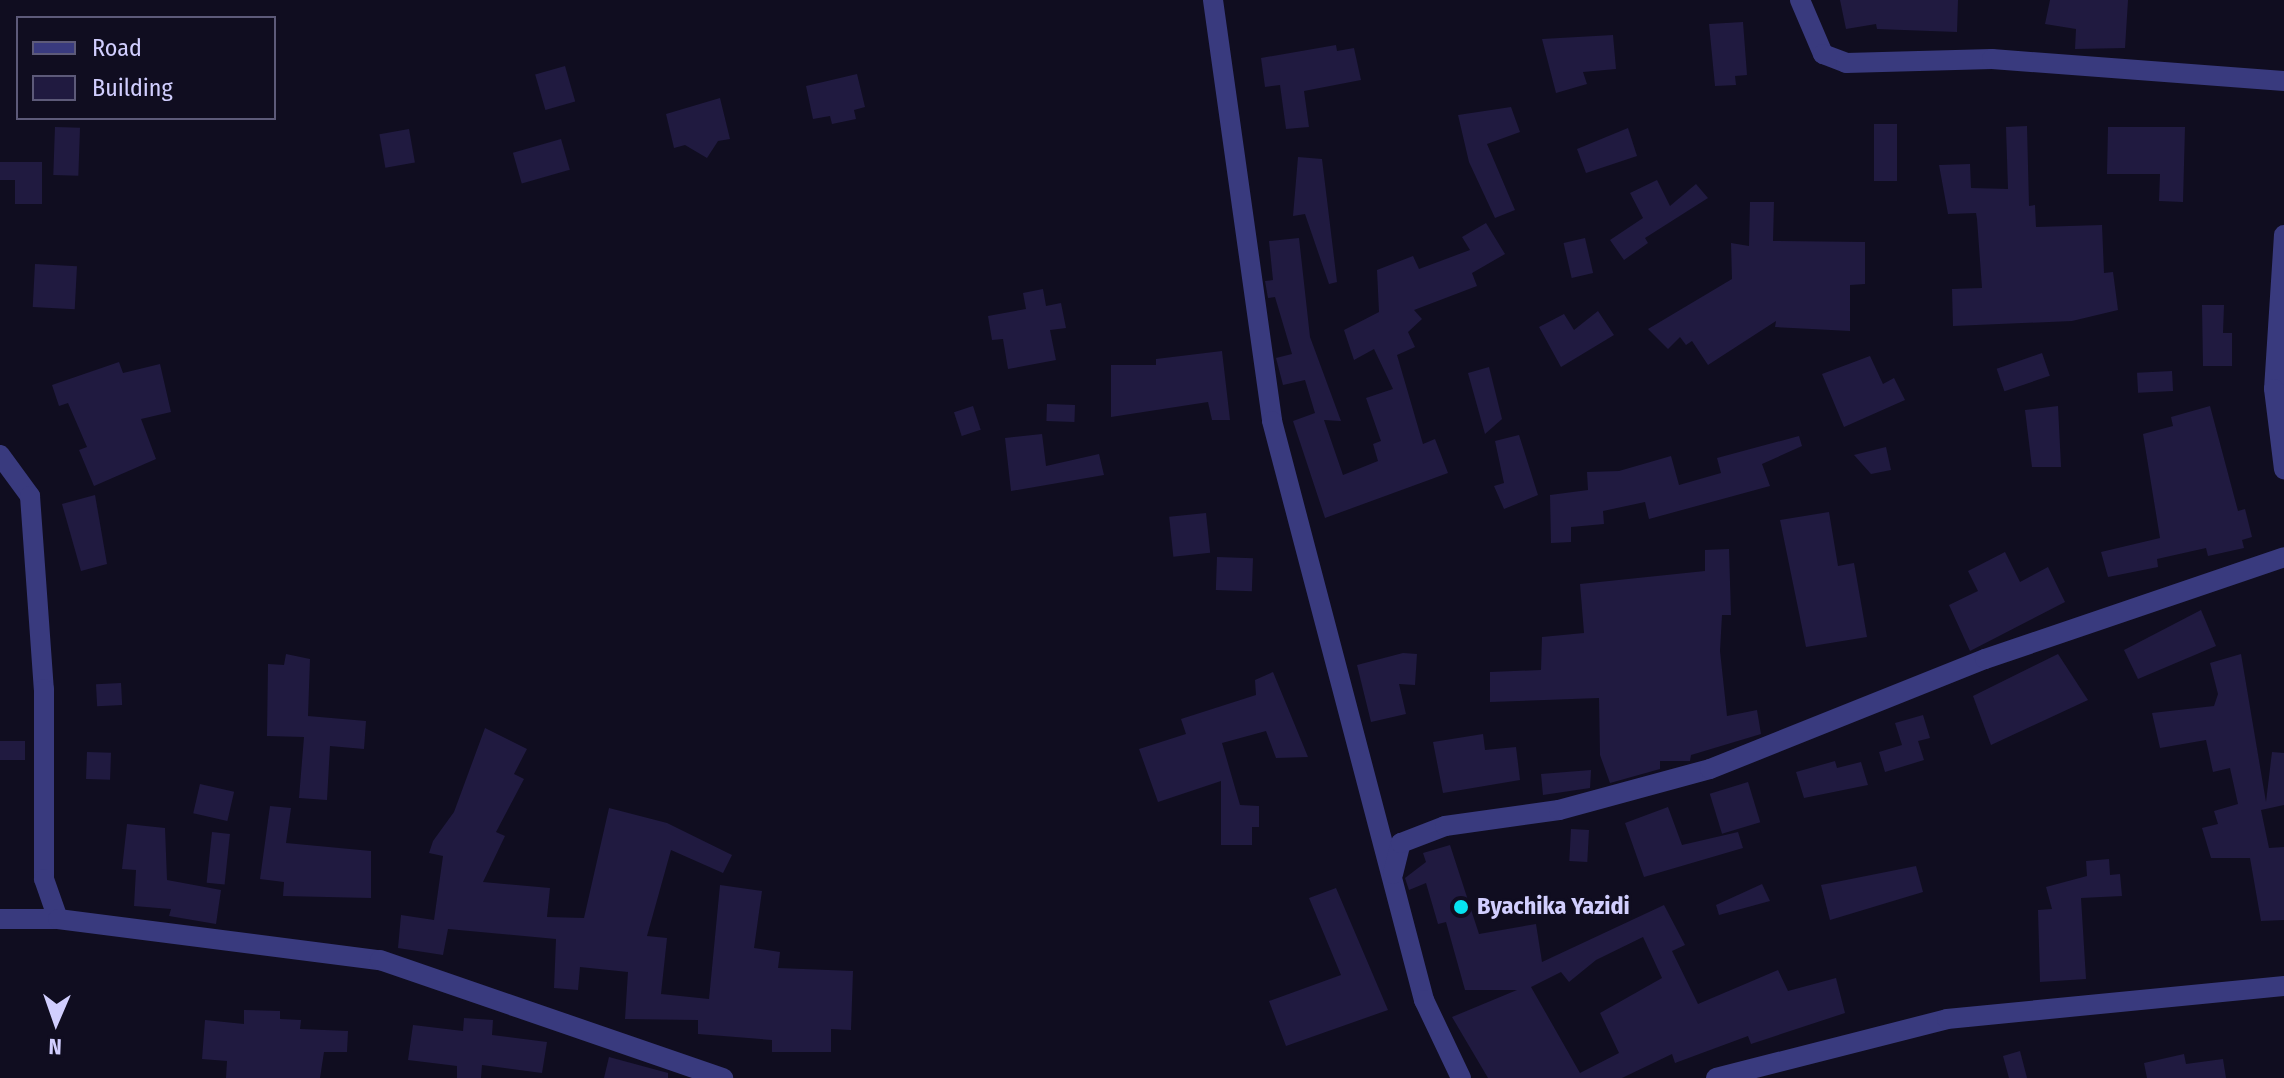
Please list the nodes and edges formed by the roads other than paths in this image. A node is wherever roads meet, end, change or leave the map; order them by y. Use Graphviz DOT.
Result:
graph roads {
  1 [pos="1213,0"];
  2 [pos="1800,0"];
  3 [pos="2284,81"];
  4 [pos="2284,235"];
  5 [pos="0,455"];
  6 [pos="2284,469"];
  7 [pos="2284,557"];
  8 [pos="1392,877"];
  9 [pos="0,919"];
  10 [pos="58,919"];
  11 [pos="2284,986"];
  12 [pos="723,1078"];
  13 [pos="1461,1078"];
  14 [pos="1716,1078"];
  1 -- 8 [label="street"];
  2 -- 3 [label="street"];
  4 -- 6 [label="street"];
  5 -- 10 [label="street"];
  7 -- 8 [label="street"];
  8 -- 13 [label="street"];
  9 -- 10 [label="street"];
  10 -- 12 [label="street"];
  11 -- 14 [label="street"];
}
